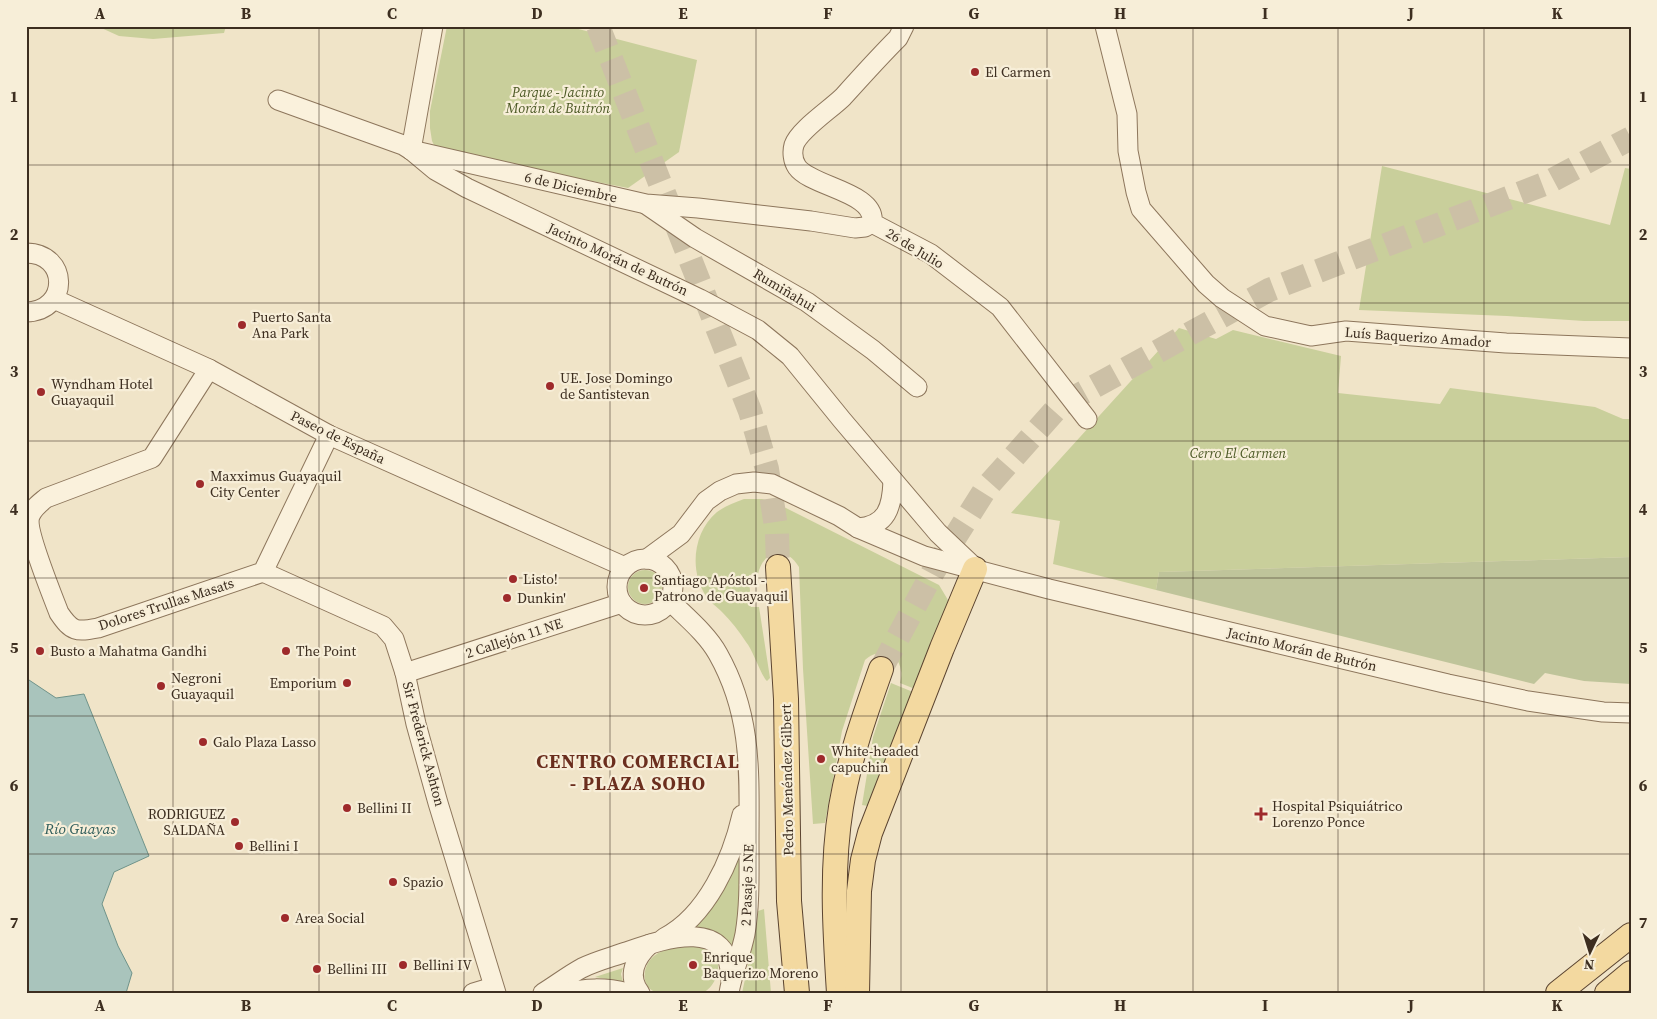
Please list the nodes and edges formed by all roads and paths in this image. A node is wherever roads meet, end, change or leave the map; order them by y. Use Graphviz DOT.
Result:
graph roads {
  1 [pos="433,26"];
  2 [pos="904,26"];
  3 [pos="1105,26"];
  4 [pos="278,100"];
  5 [pos="411,150"];
  6 [pos="646,204"];
  7 [pos="872,223"];
  8 [pos="26,253"];
  9 [pos="54,299"];
  10 [pos="26,312"];
  11 [pos="1631,348"];
  12 [pos="209,368"];
  13 [pos="918,386"];
  14 [pos="1087,419"];
  15 [pos="329,435"];
  16 [pos="893,481"];
  17 [pos="858,528"];
  18 [pos="647,559"];
  19 [pos="625,567"];
  20 [pos="778,567"];
  21 [pos="976,569"];
  22 [pos="262,572"];
  23 [pos="670,601"];
  24 [pos="622,604"];
  25 [pos="882,669"];
  26 [pos="405,673"];
  27 [pos="1631,713"];
  28 [pos="749,774"];
  29 [pos="1631,935"];
  30 [pos="654,943"];
  31 [pos="1631,973"];
  32 [pos="727,989"];
  33 [pos="494,990"];
  34 [pos="473,993"];
  35 [pos="544,993"];
  36 [pos="563,993"];
  37 [pos="628,993"];
  38 [pos="640,993"];
  39 [pos="797,993"];
  40 [pos="839,993"];
  41 [pos="857,993"];
  42 [pos="1558,993"];
  43 [pos="1607,993"];
  1 -- 5 [label="street"];
  2 -- 7 [label="street, 26 de Julio"];
  3 -- 11 [label="street, Luís Baquerizo Amador"];
  4 -- 5 [label="street, 6 de Diciembre"];
  5 -- 6 [label="street, 6 de Diciembre"];
  5 -- 16 [label="street, Jacinto Morán de Butrón"];
  6 -- 7 [label="street, 6 de Diciembre"];
  6 -- 13 [label="street, Rumiñahui"];
  7 -- 14 [label="street, 26 de Julio"];
  8 -- 9 [label="street"];
  9 -- 10 [label="street"];
  9 -- 12 [label="street, Paseo de España"];
  12 -- 15 [label="street, Paseo de España"];
  12 -- 22 [label="street, Dolores Trullas Masats"];
  15 -- 19 [label="street, Paseo de España"];
  15 -- 22 [label="street"];
  16 -- 17 [label="street"];
  16 -- 21 [label="street, Jacinto Morán de Butrón"];
  17 -- 18 [label="street, Jacinto Morán de Butrón"];
  17 -- 21 [label="street, Jacinto Morán de Butrón"];
  18 -- 19 [label="street"];
  18 -- 23 [label="street"];
  19 -- 24 [label="street"];
  20 -- 39 [label="main road, Pedro Menéndez Gilbert"];
  21 -- 27 [label="street, Jacinto Morán de Butrón"];
  21 -- 41 [label="main road"];
  22 -- 26 [label="street, Sir Frederick Ashton"];
  23 -- 24 [label="street"];
  23 -- 28 [label="street, 2 Pasaje 5 NE"];
  24 -- 26 [label="street, 2 Callejón 11 NE"];
  25 -- 40 [label="main road"];
  26 -- 33 [label="street, Sir Frederick Ashton"];
  28 -- 30 [label="street, 2 Pasaje 5 NE"];
  28 -- 32 [label="street, 2 Pasaje 5 NE"];
  29 -- 42 [label="main road"];
  30 -- 32 [label="street"];
  30 -- 35 [label="street"];
  30 -- 38 [label="street"];
  31 -- 43 [label="main road"];
  33 -- 34 [label="street"];
  36 -- 37 [label="street"];
}
